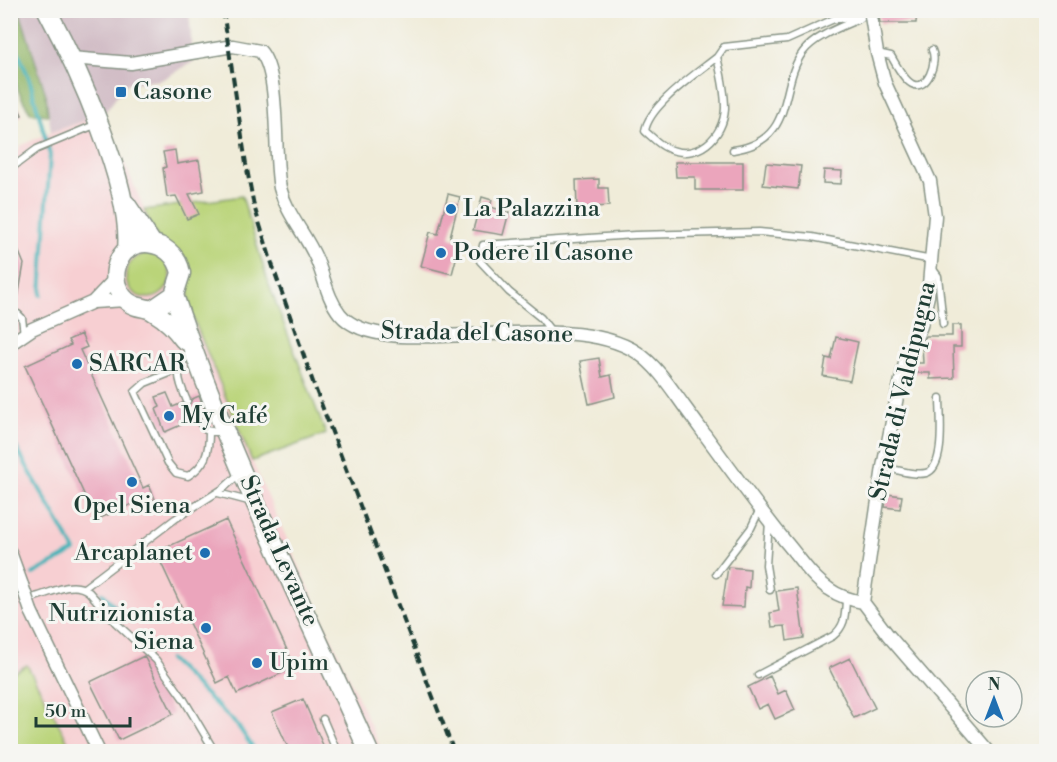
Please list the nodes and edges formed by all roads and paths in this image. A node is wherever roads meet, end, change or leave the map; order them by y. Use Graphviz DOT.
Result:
graph roads {
  1 [pos="47,10"];
  2 [pos="867,14"];
  3 [pos="932,50"];
  4 [pos="877,53"];
  5 [pos="717,57"];
  6 [pos="71,58"];
  7 [pos="97,124"];
  8 [pos="734,150"];
  9 [pos="10,169"];
  10 [pos="120,195"];
  11 [pos="152,243"];
  12 [pos="127,250"];
  13 [pos="932,264"];
  14 [pos="116,270"];
  15 [pos="174,296"];
  16 [pos="126,300"];
  17 [pos="93,302"];
  18 [pos="152,310"];
  19 [pos="10,314"];
  20 [pos="944,324"];
  21 [pos="551,331"];
  22 [pos="24,334"];
  23 [pos="10,344"];
  24 [pos="191,350"];
  25 [pos="177,370"];
  26 [pos="940,398"];
  27 [pos="187,401"];
  28 [pos="194,416"];
  29 [pos="217,432"];
  30 [pos="883,467"];
  31 [pos="242,468"];
  32 [pos="218,493"];
  33 [pos="258,504"];
  34 [pos="760,508"];
  35 [pos="769,521"];
  36 [pos="10,552"];
  37 [pos="716,574"];
  38 [pos="84,588"];
  39 [pos="770,590"];
  40 [pos="16,591"];
  41 [pos="35,597"];
  42 [pos="846,599"];
  43 [pos="864,602"];
  44 [pos="758,675"];
  45 [pos="323,719"];
  46 [pos="99,752"];
  47 [pos="215,752"];
  48 [pos="337,752"];
  49 [pos="369,752"];
  50 [pos="989,752"];
  1 -- 6 [label="main road, Strada Levante"];
  2 -- 4 [label="street, Strada di Valdipugna"];
  2 -- 5 [label="lane"];
  2 -- 8 [label="lane"];
  3 -- 4 [label="lane"];
  4 -- 13 [label="street, Strada di Valdipugna"];
  5 -- 5 [label="lane"];
  6 -- 7 [label="main road, Strada Levante"];
  6 -- 21 [label="street, Strada del Casone"];
  7 -- 9 [label="lane"];
  7 -- 10 [label="main road, Strada Levante"];
  10 -- 11 [label="main road, Strada Levante"];
  10 -- 12 [label="main road, Strada Levante"];
  11 -- 12 [label="main road"];
  11 -- 15 [label="main road, Strada Levante"];
  12 -- 14 [label="main road"];
  13 -- 20 [label="lane"];
  13 -- 21 [label="lane"];
  13 -- 30 [label="street, Strada di Valdipugna"];
  14 -- 16 [label="main road"];
  14 -- 17 [label="street"];
  15 -- 18 [label="main road"];
  15 -- 24 [label="main road, Strada Levante"];
  16 -- 17 [label="street"];
  16 -- 18 [label="main road, Strada Levante"];
  17 -- 22 [label="street"];
  18 -- 24 [label="main road, Strada Levante"];
  19 -- 22 [label="lane"];
  21 -- 34 [label="street, Strada del Casone"];
  22 -- 23 [label="street"];
  24 -- 25 [label="lane"];
  24 -- 29 [label="main road, Strada Levante"];
  25 -- 27 [label="lane"];
  25 -- 29 [label="lane"];
  26 -- 30 [label="lane"];
  28 -- 29 [label="lane"];
  29 -- 31 [label="main road, Strada Levante"];
  30 -- 43 [label="street, Strada di Valdipugna"];
  31 -- 32 [label="lane"];
  31 -- 33 [label="main road, Strada Levante"];
  32 -- 33 [label="lane"];
  32 -- 38 [label="lane"];
  33 -- 49 [label="main road, Strada Levante"];
  34 -- 35 [label="street, Strada del Casone"];
  34 -- 37 [label="lane"];
  35 -- 39 [label="lane"];
  35 -- 42 [label="street, Strada del Casone"];
  36 -- 40 [label="street"];
  38 -- 41 [label="lane"];
  38 -- 47 [label="lane"];
  40 -- 46 [label="street, bridge"];
  42 -- 43 [label="street, Strada del Casone"];
  42 -- 44 [label="lane"];
  43 -- 50 [label="street"];
  45 -- 48 [label="lane"];
}
